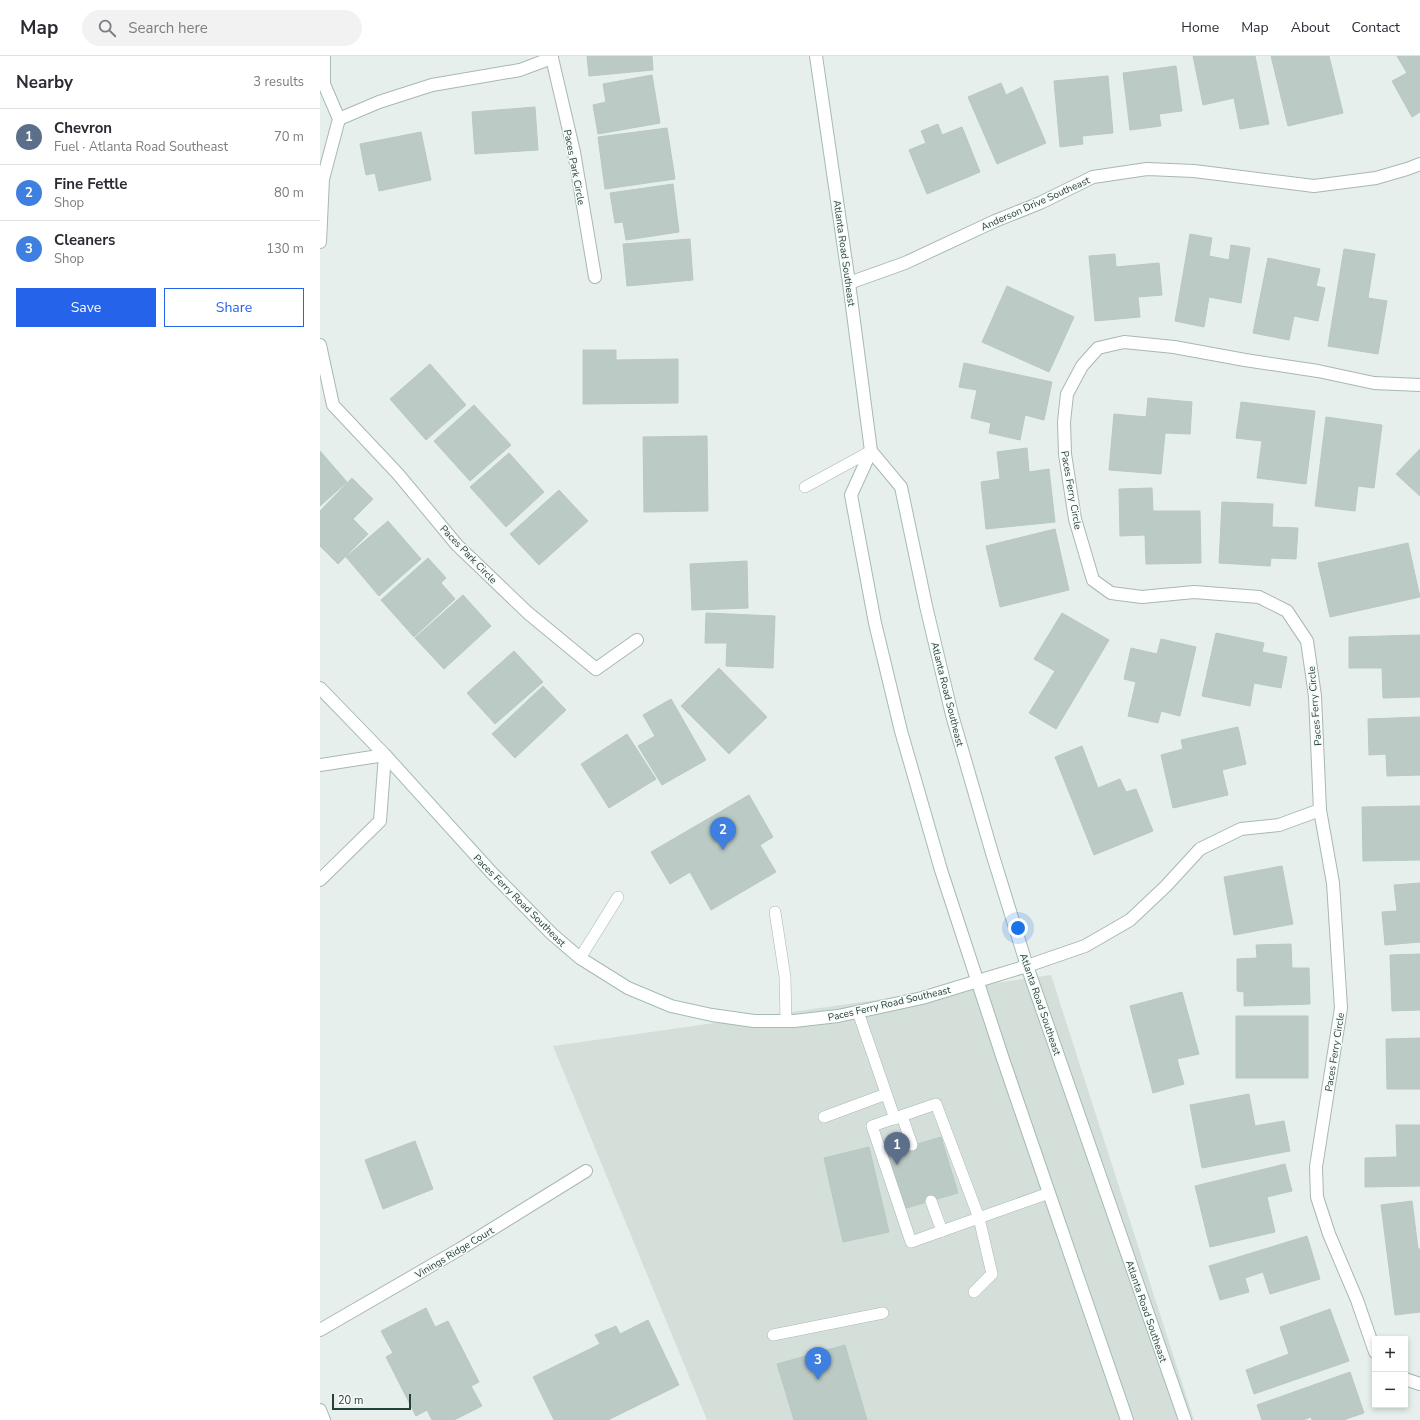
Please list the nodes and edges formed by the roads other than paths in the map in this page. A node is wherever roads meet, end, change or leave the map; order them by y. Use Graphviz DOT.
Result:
graph roads {
  1 [pos="324,56"];
  2 [pos="816,56"];
  3 [pos="552,57"];
  4 [pos="340,119"];
  5 [pos="1420,164"];
  6 [pos="320,242"];
  7 [pos="595,277"];
  8 [pos="849,283"];
  9 [pos="320,345"];
  10 [pos="1420,385"];
  11 [pos="324,389"];
  12 [pos="871,451"];
  13 [pos="805,487"];
  14 [pos="637,640"];
  15 [pos="320,688"];
  16 [pos="385,755"];
  17 [pos="320,764"];
  18 [pos="1320,810"];
  19 [pos="320,880"];
  20 [pos="618,897"];
  21 [pos="775,912"];
  22 [pos="580,958"];
  23 [pos="1027,966"];
  24 [pos="978,981"];
  25 [pos="858,1012"];
  26 [pos="786,1021"];
  27 [pos="886,1094"];
  28 [pos="824,1117"];
  29 [pos="898,1117"];
  30 [pos="912,1145"];
  31 [pos="586,1171"];
  32 [pos="1049,1193"];
  33 [pos="931,1201"];
  34 [pos="979,1218"];
  35 [pos="942,1231"];
  36 [pos="974,1292"];
  37 [pos="883,1312"];
  38 [pos="320,1330"];
  39 [pos="773,1336"];
  40 [pos="1372,1343"];
  41 [pos="1408,1380"];
  42 [pos="1420,1384"];
  43 [pos="320,1410"];
  44 [pos="324,1420"];
  45 [pos="1127,1420"];
  46 [pos="1185,1420"];
  1 -- 4 [label="street"];
  2 -- 8 [label="street, Atlanta Road Southeast"];
  3 -- 4 [label="street, Paces Park Circle"];
  3 -- 7 [label="street, Paces Park Circle"];
  4 -- 6 [label="street"];
  5 -- 8 [label="street, Anderson Drive Southeast"];
  8 -- 12 [label="street, Atlanta Road Southeast"];
  9 -- 11 [label="street, Paces Park Circle"];
  10 -- 18 [label="street, Paces Ferry Circle"];
  11 -- 14 [label="street, Paces Park Circle"];
  12 -- 13 [label="lane"];
  12 -- 23 [label="street, Atlanta Road Southeast"];
  12 -- 24 [label="street"];
  15 -- 16 [label="street, Paces Ferry Road Southeast"];
  16 -- 17 [label="street"];
  16 -- 19 [label="street"];
  16 -- 22 [label="street, Paces Ferry Road Southeast"];
  18 -- 23 [label="street, Paces Ferry Road Southeast"];
  18 -- 40 [label="street, Paces Ferry Circle"];
  20 -- 22 [label="lane"];
  21 -- 26 [label="lane"];
  22 -- 26 [label="street, Paces Ferry Road Southeast"];
  23 -- 24 [label="street, Paces Ferry Road Southeast"];
  23 -- 46 [label="street, Atlanta Road Southeast"];
  24 -- 25 [label="street, Paces Ferry Road Southeast"];
  24 -- 32 [label="street"];
  25 -- 26 [label="street, Paces Ferry Road Southeast"];
  25 -- 27 [label="lane"];
  27 -- 28 [label="lane"];
  27 -- 29 [label="lane"];
  29 -- 30 [label="lane"];
  29 -- 34 [label="lane"];
  29 -- 35 [label="lane"];
  31 -- 38 [label="street, Vinings Ridge Court"];
  32 -- 34 [label="lane"];
  32 -- 45 [label="street"];
  33 -- 35 [label="lane"];
  34 -- 35 [label="lane"];
  34 -- 36 [label="lane"];
  37 -- 39 [label="lane"];
  41 -- 42 [label="street"];
  43 -- 44 [label="street"];
}
